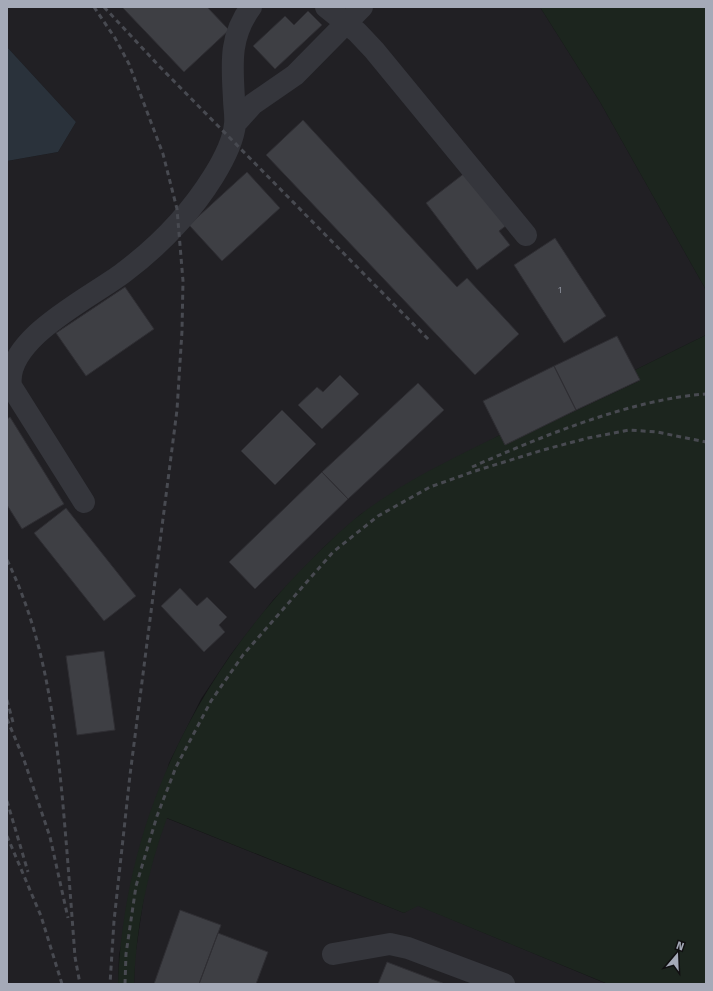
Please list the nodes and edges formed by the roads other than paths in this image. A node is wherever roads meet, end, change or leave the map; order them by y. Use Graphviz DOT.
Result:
graph roads {
  1 [pos="251,7"];
  2 [pos="326,7"];
  3 [pos="362,7"];
  4 [pos="347,24"];
  5 [pos="235,124"];
  6 [pos="526,235"];
  7 [pos="8,376"];
  8 [pos="84,502"];
  9 [pos="333,954"];
  10 [pos="504,984"];
  1 -- 5 [label="lane"];
  2 -- 4 [label="lane"];
  3 -- 4 [label="lane"];
  4 -- 5 [label="lane"];
  4 -- 6 [label="lane"];
  5 -- 7 [label="lane"];
  7 -- 8 [label="lane"];
  9 -- 10 [label="lane"];
}
